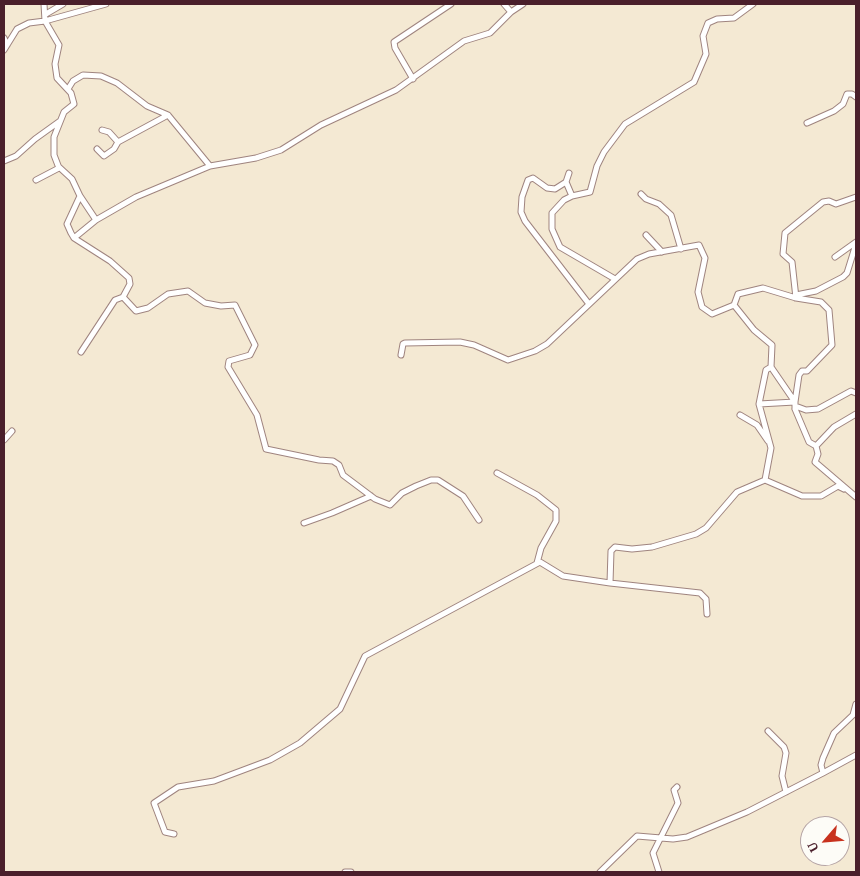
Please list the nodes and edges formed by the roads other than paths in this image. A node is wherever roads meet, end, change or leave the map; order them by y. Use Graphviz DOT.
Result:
graph roads {
  1 [pos="44,4"];
  2 [pos="63,4"];
  3 [pos="106,4"];
  4 [pos="451,4"];
  5 [pos="504,4"];
  6 [pos="523,4"];
  7 [pos="754,4"];
  8 [pos="511,12"];
  9 [pos="46,14"];
  10 [pos="45,21"];
  11 [pos="4,38"];
  12 [pos="5,48"];
  13 [pos="412,79"];
  14 [pos="68,89"];
  15 [pos="856,97"];
  16 [pos="168,115"];
  17 [pos="60,120"];
  18 [pos="807,124"];
  19 [pos="102,130"];
  20 [pos="118,142"];
  21 [pos="97,149"];
  22 [pos="4,161"];
  23 [pos="210,166"];
  24 [pos="58,167"];
  25 [pos="569,173"];
  26 [pos="36,180"];
  27 [pos="566,182"];
  28 [pos="641,194"];
  29 [pos="80,196"];
  30 [pos="572,196"];
  31 [pos="856,197"];
  32 [pos="96,220"];
  33 [pos="646,235"];
  34 [pos="74,238"];
  35 [pos="856,243"];
  36 [pos="681,249"];
  37 [pos="662,252"];
  38 [pos="835,257"];
  39 [pos="614,279"];
  40 [pos="123,297"];
  41 [pos="796,297"];
  42 [pos="589,304"];
  43 [pos="734,305"];
  44 [pos="81,352"];
  45 [pos="401,355"];
  46 [pos="771,367"];
  47 [pos="856,392"];
  48 [pos="795,402"];
  49 [pos="760,404"];
  50 [pos="795,409"];
  51 [pos="856,414"];
  52 [pos="740,415"];
  53 [pos="12,431"];
  54 [pos="4,440"];
  55 [pos="816,446"];
  56 [pos="771,448"];
  57 [pos="497,473"];
  58 [pos="765,480"];
  59 [pos="850,492"];
  60 [pos="371,496"];
  61 [pos="856,497"];
  62 [pos="479,520"];
  63 [pos="304,523"];
  64 [pos="537,563"];
  65 [pos="610,583"];
  66 [pos="707,614"];
  67 [pos="856,704"];
  68 [pos="768,731"];
  69 [pos="856,755"];
  70 [pos="823,773"];
  71 [pos="677,787"];
  72 [pos="786,792"];
  73 [pos="174,834"];
  74 [pos="661,838"];
  75 [pos="345,872"];
  76 [pos="351,872"];
  77 [pos="600,872"];
  78 [pos="659,872"];
  1 -- 9 [label="street"];
  2 -- 9 [label="street"];
  3 -- 10 [label="street"];
  4 -- 13 [label="street"];
  5 -- 8 [label="street"];
  6 -- 8 [label="street"];
  7 -- 30 [label="street"];
  8 -- 13 [label="street"];
  9 -- 10 [label="street"];
  10 -- 12 [label="street"];
  10 -- 14 [label="street"];
  11 -- 12 [label="street"];
  13 -- 23 [label="street"];
  14 -- 16 [label="street"];
  14 -- 17 [label="street"];
  15 -- 18 [label="street"];
  16 -- 20 [label="street"];
  16 -- 23 [label="street"];
  17 -- 22 [label="street"];
  17 -- 24 [label="street"];
  19 -- 20 [label="street"];
  20 -- 21 [label="street"];
  23 -- 32 [label="street"];
  24 -- 26 [label="street"];
  24 -- 29 [label="street"];
  25 -- 27 [label="street"];
  27 -- 30 [label="street"];
  27 -- 42 [label="street"];
  28 -- 36 [label="street"];
  29 -- 32 [label="street"];
  29 -- 34 [label="street"];
  30 -- 39 [label="street"];
  31 -- 41 [label="street"];
  32 -- 34 [label="street"];
  33 -- 37 [label="street"];
  34 -- 40 [label="street"];
  35 -- 38 [label="street"];
  35 -- 41 [label="street"];
  36 -- 37 [label="street"];
  36 -- 43 [label="street"];
  37 -- 39 [label="street"];
  39 -- 42 [label="street"];
  40 -- 44 [label="street"];
  40 -- 60 [label="street"];
  41 -- 43 [label="street"];
  41 -- 48 [label="street"];
  42 -- 45 [label="street"];
  43 -- 46 [label="street"];
  46 -- 48 [label="street"];
  46 -- 49 [label="street"];
  47 -- 50 [label="street"];
  48 -- 49 [label="street"];
  48 -- 50 [label="street"];
  49 -- 56 [label="street"];
  50 -- 55 [label="street"];
  51 -- 55 [label="street"];
  52 -- 56 [label="street"];
  53 -- 54 [label="street"];
  55 -- 59 [label="street"];
  56 -- 58 [label="street"];
  57 -- 64 [label="street"];
  58 -- 59 [label="street"];
  58 -- 65 [label="street"];
  59 -- 61 [label="street"];
  60 -- 62 [label="street"];
  60 -- 63 [label="street"];
  64 -- 65 [label="street"];
  64 -- 73 [label="street"];
  65 -- 66 [label="street"];
  67 -- 70 [label="street"];
  68 -- 72 [label="street"];
  69 -- 70 [label="street"];
  70 -- 72 [label="street"];
  71 -- 74 [label="street"];
  72 -- 74 [label="street"];
  74 -- 77 [label="street"];
  74 -- 78 [label="street"];
  75 -- 76 [label="street"];
}
